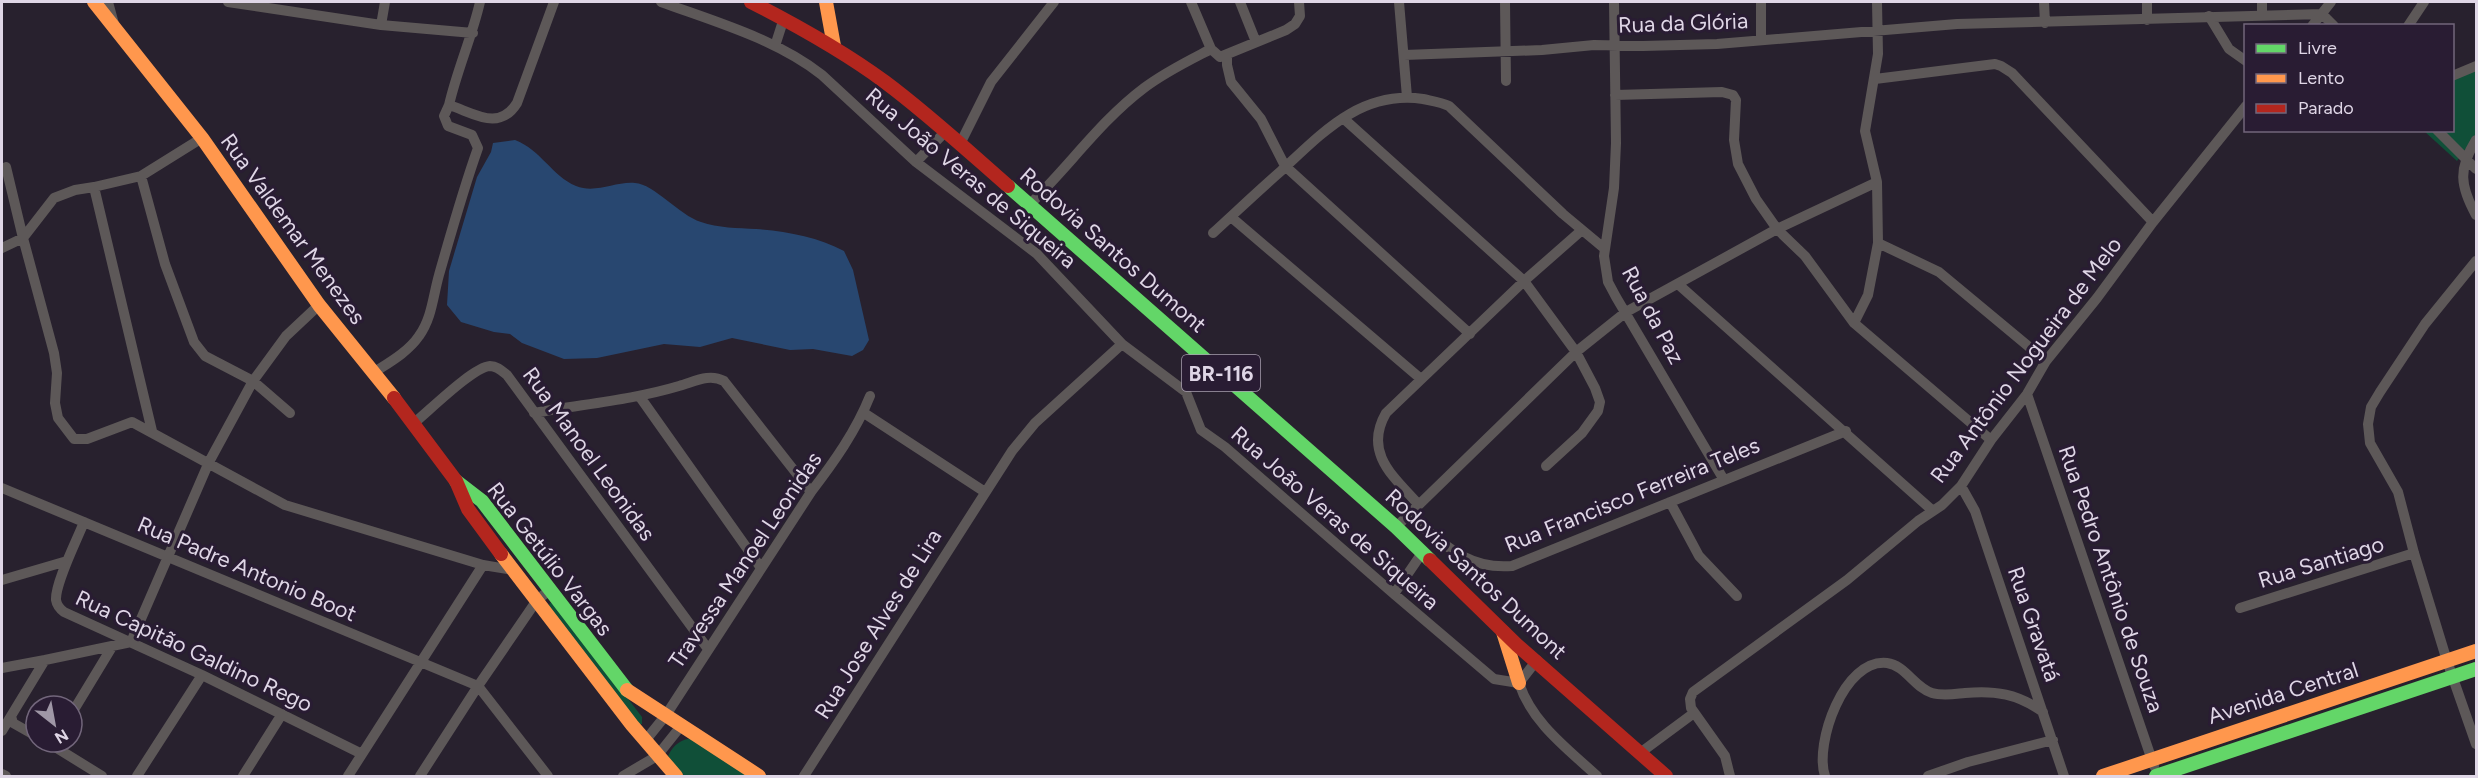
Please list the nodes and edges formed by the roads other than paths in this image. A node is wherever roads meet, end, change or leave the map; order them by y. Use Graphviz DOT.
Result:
graph roads {
  1 [pos="94,2"];
  2 [pos="108,2"];
  3 [pos="228,2"];
  4 [pos="385,2"];
  5 [pos="480,2"];
  6 [pos="554,2"];
  7 [pos="662,2"];
  8 [pos="751,2"];
  9 [pos="826,2"];
  10 [pos="1054,2"];
  11 [pos="1191,2"];
  12 [pos="1240,2"];
  13 [pos="1299,2"];
  14 [pos="1399,2"];
  15 [pos="1505,2"];
  16 [pos="1614,2"];
  17 [pos="1761,2"];
  18 [pos="1877,2"];
  19 [pos="2044,2"];
  20 [pos="2147,2"];
  21 [pos="2262,2"];
  22 [pos="2331,2"];
  23 [pos="2424,2"];
  24 [pos="2322,14"];
  25 [pos="2262,15"];
  26 [pos="2209,16"];
  27 [pos="784,18"];
  28 [pos="2147,20"];
  29 [pos="2045,23"];
  30 [pos="2314,24"];
  31 [pos="2332,24"];
  32 [pos="2409,24"];
  33 [pos="381,25"];
  34 [pos="114,27"];
  35 [pos="1877,31"];
  36 [pos="473,33"];
  37 [pos="1761,39"];
  38 [pos="1256,42"];
  39 [pos="775,46"];
  40 [pos="834,46"];
  41 [pos="1614,46"];
  42 [pos="1212,51"];
  43 [pos="1505,51"];
  44 [pos="1227,54"];
  45 [pos="1404,55"];
  46 [pos="2244,60"];
  47 [pos="2476,66"];
  48 [pos="2454,75"];
  49 [pos="1875,78"];
  50 [pos="1506,81"];
  51 [pos="1615,94"];
  52 [pos="1407,97"];
  53 [pos="449,105"];
  54 [pos="2244,108"];
  55 [pos="1343,118"];
  56 [pos="946,131"];
  57 [pos="2439,132"];
  58 [pos="202,138"];
  59 [pos="2476,140"];
  60 [pos="960,144"];
  61 [pos="2465,158"];
  62 [pos="916,162"];
  63 [pos="1286,166"];
  64 [pos="6,167"];
  65 [pos="2476,169"];
  66 [pos="141,176"];
  67 [pos="1877,182"];
  68 [pos="94,187"];
  69 [pos="1028,206"];
  70 [pos="2476,215"];
  71 [pos="1231,217"];
  72 [pos="2153,222"];
  73 [pos="1777,229"];
  74 [pos="1582,230"];
  75 [pos="1213,233"];
  76 [pos="23,238"];
  77 [pos="1878,243"];
  78 [pos="2,248"];
  79 [pos="1605,249"];
  80 [pos="2476,261"];
  81 [pos="1524,281"];
  82 [pos="1679,285"];
  83 [pos="319,304"];
  84 [pos="1626,312"];
  85 [pos="1854,323"];
  86 [pos="1470,334"];
  87 [pos="1122,344"];
  88 [pos="1576,352"];
  89 [pos="2046,362"];
  90 [pos="373,373"];
  91 [pos="1421,379"];
  92 [pos="253,381"];
  93 [pos="2027,394"];
  94 [pos="870,396"];
  95 [pos="640,397"];
  96 [pos="290,413"];
  97 [pos="534,413"];
  98 [pos="864,413"];
  99 [pos="414,423"];
  100 [pos="152,431"];
  101 [pos="1846,431"];
  102 [pos="1991,440"];
  103 [pos="209,462"];
  104 [pos="1546,466"];
  105 [pos="1724,480"];
  106 [pos="456,481"];
  107 [pos="1961,486"];
  108 [pos="2,488"];
  109 [pos="811,492"];
  110 [pos="985,492"];
  111 [pos="1670,502"];
  112 [pos="1418,504"];
  113 [pos="1933,511"];
  114 [pos="1408,515"];
  115 [pos="84,522"];
  116 [pos="1396,527"];
  117 [pos="1422,553"];
  118 [pos="2414,553"];
  119 [pos="169,558"];
  120 [pos="67,561"];
  121 [pos="483,565"];
  122 [pos="761,568"];
  123 [pos="513,570"];
  124 [pos="2,580"];
  125 [pos="550,590"];
  126 [pos="1394,594"];
  127 [pos="1737,596"];
  128 [pos="537,600"];
  129 [pos="2240,608"];
  130 [pos="1502,630"];
  131 [pos="131,642"];
  132 [pos="112,646"];
  133 [pos="708,649"];
  134 [pos="2476,651"];
  135 [pos="45,660"];
  136 [pos="1537,660"];
  137 [pos="421,661"];
  138 [pos="2447,661"];
  139 [pos="2,668"];
  140 [pos="2476,669"];
  141 [pos="202,675"];
  142 [pos="2453,676"];
  143 [pos="1519,683"];
  144 [pos="478,686"];
  145 [pos="83,694"];
  146 [pos="2043,712"];
  147 [pos="1694,713"];
  148 [pos="282,714"];
  149 [pos="666,715"];
  150 [pos="11,716"];
  151 [pos="681,726"];
  152 [pos="24,729"];
  153 [pos="2,731"];
  154 [pos="2053,740"];
  155 [pos="645,741"];
  156 [pos="2476,744"];
  157 [pos="1640,753"];
  158 [pos="68,754"];
  159 [pos="362,754"];
  160 [pos="657,756"];
  161 [pos="2152,758"];
  162 [pos="2,774"];
  163 [pos="2157,776"];
  164 [pos="6,777"];
  165 [pos="102,777"];
  166 [pos="137,777"];
  167 [pos="243,777"];
  168 [pos="348,777"];
  169 [pos="420,777"];
  170 [pos="548,777"];
  171 [pos="623,777"];
  172 [pos="676,777"];
  173 [pos="759,777"];
  174 [pos="804,777"];
  175 [pos="1597,777"];
  176 [pos="1666,777"];
  177 [pos="1730,777"];
  178 [pos="1825,777"];
  179 [pos="1928,777"];
  180 [pos="2064,777"];
  181 [pos="2103,777"];
  1 -- 34 [label="main road, Rua Valdemar Menezes"];
  2 -- 34 [label="street"];
  3 -- 33 [label="street"];
  4 -- 33 [label="street"];
  5 -- 36 [label="street"];
  6 -- 53 [label="street"];
  7 -- 39 [label="street, Rua João Veras de Siqueira"];
  8 -- 27 [label="main road, Rodovia Santos Dumont / BR-116"];
  9 -- 40 [label="main road"];
  10 -- 60 [label="street"];
  11 -- 42 [label="street"];
  12 -- 38 [label="street"];
  13 -- 38 [label="street"];
  14 -- 45 [label="street"];
  15 -- 43 [label="street"];
  16 -- 41 [label="street, Rua da Paz"];
  17 -- 37 [label="street"];
  18 -- 35 [label="street"];
  19 -- 29 [label="street"];
  20 -- 28 [label="street"];
  21 -- 25 [label="street"];
  22 -- 24 [label="street"];
  23 -- 32 [label="street"];
  24 -- 25 [label="street, Rua da Glória"];
  24 -- 30 [label="street"];
  24 -- 31 [label="street"];
  25 -- 26 [label="street, Rua da Glória"];
  26 -- 28 [label="street, Rua da Glória"];
  26 -- 46 [label="street"];
  27 -- 39 [label="street"];
  27 -- 40 [label="main road, Rodovia Santos Dumont / BR-116"];
  28 -- 29 [label="street, Rua da Glória"];
  29 -- 35 [label="street, Rua da Glória"];
  33 -- 36 [label="street"];
  34 -- 58 [label="main road, Rua Valdemar Menezes"];
  35 -- 37 [label="street, Rua da Glória"];
  35 -- 49 [label="street"];
  36 -- 53 [label="street"];
  37 -- 41 [label="street, Rua da Glória"];
  38 -- 44 [label="street"];
  39 -- 62 [label="street, Rua João Veras de Siqueira"];
  40 -- 56 [label="main road, Rodovia Santos Dumont / BR-116"];
  41 -- 43 [label="street, Rua da Glória"];
  41 -- 51 [label="street, Rua da Paz"];
  42 -- 44 [label="street"];
  42 -- 69 [label="street"];
  43 -- 45 [label="street, Rua da Glória"];
  43 -- 50 [label="street"];
  44 -- 63 [label="street"];
  45 -- 52 [label="street"];
  47 -- 48 [label="street"];
  49 -- 67 [label="street"];
  49 -- 72 [label="street"];
  51 -- 73 [label="street"];
  51 -- 79 [label="street, Rua da Paz"];
  52 -- 55 [label="street"];
  52 -- 74 [label="street"];
  53 -- 90 [label="street"];
  54 -- 72 [label="street, Rua Antônio Nogueira de Melo"];
  55 -- 63 [label="street"];
  55 -- 81 [label="street"];
  56 -- 60 [label="main road, Rodovia Santos Dumont / BR-116"];
  56 -- 62 [label="street"];
  57 -- 61 [label="street"];
  58 -- 66 [label="street"];
  58 -- 83 [label="main road, Rua Valdemar Menezes"];
  59 -- 61 [label="street"];
  60 -- 69 [label="main road, Rodovia Santos Dumont / BR-116"];
  61 -- 65 [label="street"];
  61 -- 70 [label="street"];
  62 -- 87 [label="street, Rua João Veras de Siqueira"];
  63 -- 71 [label="street"];
  63 -- 86 [label="street"];
  64 -- 76 [label="street"];
  66 -- 68 [label="street"];
  66 -- 92 [label="street"];
  67 -- 73 [label="street"];
  67 -- 77 [label="street"];
  68 -- 76 [label="street"];
  68 -- 100 [label="street"];
  69 -- 116 [label="main road, Rodovia Santos Dumont / BR-116"];
  71 -- 75 [label="street"];
  71 -- 91 [label="street"];
  72 -- 89 [label="street, Rua Antônio Nogueira de Melo"];
  73 -- 82 [label="street"];
  73 -- 85 [label="street"];
  74 -- 79 [label="street"];
  74 -- 81 [label="street"];
  76 -- 78 [label="street"];
  76 -- 100 [label="street"];
  77 -- 85 [label="street"];
  77 -- 89 [label="street"];
  79 -- 84 [label="street, Rua da Paz"];
  80 -- 118 [label="street"];
  81 -- 86 [label="street"];
  81 -- 88 [label="street"];
  82 -- 84 [label="street"];
  82 -- 101 [label="street"];
  83 -- 90 [label="main road, Rua Valdemar Menezes"];
  83 -- 92 [label="street"];
  84 -- 88 [label="street"];
  84 -- 105 [label="street, Rua da Paz"];
  85 -- 102 [label="street"];
  86 -- 91 [label="street"];
  87 -- 110 [label="street, Rua Jose Alves de Lira"];
  87 -- 126 [label="street, Rua João Veras de Siqueira"];
  88 -- 104 [label="street"];
  88 -- 112 [label="street"];
  89 -- 93 [label="street, Rua Antônio Nogueira de Melo"];
  90 -- 99 [label="main road, Rua Valdemar Menezes"];
  91 -- 112 [label="street"];
  92 -- 96 [label="street"];
  92 -- 103 [label="street"];
  93 -- 102 [label="street, Rua Antônio Nogueira de Melo"];
  93 -- 161 [label="street, Rua Pedro Antônio de Souza"];
  94 -- 98 [label="street, Travessa Manoel Leonidas"];
  95 -- 97 [label="street"];
  95 -- 109 [label="street"];
  95 -- 122 [label="street"];
  97 -- 99 [label="street, Rua Manoel Leonidas"];
  97 -- 133 [label="street, Rua Manoel Leonidas"];
  98 -- 109 [label="street, Travessa Manoel Leonidas"];
  98 -- 110 [label="street"];
  99 -- 106 [label="main road, Rua Valdemar Menezes"];
  100 -- 103 [label="street"];
  101 -- 105 [label="street, Rua Francisco Ferreira Teles"];
  101 -- 113 [label="street"];
  102 -- 107 [label="street, Rua Antônio Nogueira de Melo"];
  103 -- 119 [label="street"];
  103 -- 121 [label="street"];
  105 -- 111 [label="street, Rua Francisco Ferreira Teles"];
  106 -- 123 [label="main road, Rua Getúlio Vargas"];
  106 -- 125 [label="main road, Rua Getúlio Vargas"];
  107 -- 113 [label="street, Rua Antônio Nogueira de Melo"];
  107 -- 146 [label="street, Rua Gravatá"];
  108 -- 115 [label="street, Rua Padre Antonio Boot"];
  109 -- 122 [label="street, Travessa Manoel Leonidas"];
  110 -- 174 [label="street, Rua Jose Alves de Lira"];
  111 -- 114 [label="street, Rua Francisco Ferreira Teles"];
  111 -- 127 [label="street"];
  112 -- 114 [label="street"];
  113 -- 147 [label="street, Rua Antônio Nogueira de Melo"];
  114 -- 116 [label="street"];
  115 -- 119 [label="street, Rua Padre Antonio Boot"];
  115 -- 120 [label="street, Rua Capitão Galdino Rego"];
  116 -- 117 [label="main road, Rodovia Santos Dumont / BR-116"];
  117 -- 126 [label="street"];
  117 -- 130 [label="main road, Rodovia Santos Dumont / BR-116"];
  118 -- 129 [label="street, Rua Santiago"];
  118 -- 138 [label="street"];
  119 -- 131 [label="street"];
  119 -- 137 [label="street, Rua Padre Antonio Boot"];
  120 -- 124 [label="street"];
  120 -- 131 [label="street, Rua Capitão Galdino Rego"];
  121 -- 123 [label="street"];
  121 -- 137 [label="street"];
  122 -- 133 [label="street, Travessa Manoel Leonidas"];
  123 -- 128 [label="main road, Rua Getúlio Vargas"];
  125 -- 128 [label="street"];
  125 -- 149 [label="main road, Rua Getúlio Vargas"];
  126 -- 143 [label="street, Rua João Veras de Siqueira"];
  128 -- 144 [label="street"];
  128 -- 155 [label="main road, Rua Getúlio Vargas"];
  130 -- 136 [label="main road, Rodovia Santos Dumont / BR-116"];
  130 -- 143 [label="main road"];
  131 -- 132 [label="street"];
  131 -- 141 [label="street, Rua Capitão Galdino Rego"];
  132 -- 135 [label="street"];
  132 -- 145 [label="street"];
  133 -- 149 [label="street, Travessa Manoel Leonidas"];
  134 -- 138 [label="main road, Avenida Central"];
  135 -- 139 [label="street"];
  135 -- 150 [label="street"];
  136 -- 143 [label="street"];
  136 -- 157 [label="main road, Rodovia Santos Dumont / BR-116"];
  137 -- 144 [label="street, Rua Padre Antonio Boot"];
  137 -- 159 [label="street"];
  138 -- 142 [label="street"];
  138 -- 161 [label="main road, Avenida Central"];
  140 -- 142 [label="main road, Avenida Central"];
  141 -- 148 [label="street, Rua Capitão Galdino Rego"];
  141 -- 166 [label="street"];
  142 -- 156 [label="street"];
  142 -- 163 [label="main road, Avenida Central"];
  143 -- 175 [label="street"];
  144 -- 169 [label="street"];
  144 -- 170 [label="street"];
  146 -- 154 [label="street, Rua Gravatá"];
  146 -- 178 [label="street"];
  147 -- 157 [label="street"];
  147 -- 177 [label="street"];
  148 -- 159 [label="street, Rua Capitão Galdino Rego"];
  148 -- 167 [label="street"];
  149 -- 151 [label="main road, Rua Getúlio Vargas"];
  149 -- 155 [label="street, Travessa Manoel Leonidas"];
  150 -- 152 [label="street"];
  150 -- 153 [label="street"];
  151 -- 160 [label="street"];
  151 -- 173 [label="main road, Rua Getúlio Vargas"];
  154 -- 179 [label="street"];
  154 -- 180 [label="street, Rua Gravatá"];
  155 -- 160 [label="main road, Rua Getúlio Vargas"];
  157 -- 176 [label="main road, Rodovia Santos Dumont / BR-116"];
  158 -- 165 [label="street"];
  159 -- 168 [label="street"];
  160 -- 171 [label="street"];
  160 -- 172 [label="main road, Rua Getúlio Vargas"];
  161 -- 163 [label="street, Rua Pedro Antônio de Souza"];
  161 -- 181 [label="main road, Avenida Central"];
  162 -- 164 [label="street"];
}
